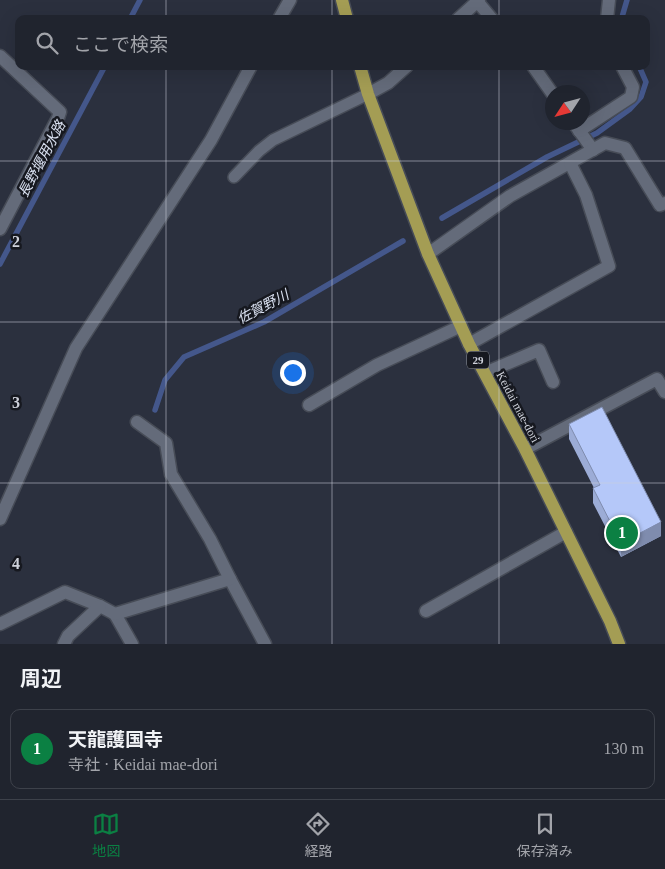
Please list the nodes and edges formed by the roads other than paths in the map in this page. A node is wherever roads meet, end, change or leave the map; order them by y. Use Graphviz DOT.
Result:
graph roads {
  1 [pos="290,0"];
  2 [pos="342,0"];
  3 [pos="477,0"];
  4 [pos="609,0"];
  5 [pos="281,15"];
  6 [pos="346,15"];
  7 [pos="462,15"];
  8 [pos="489,15"];
  9 [pos="607,15"];
  10 [pos="0,56"];
  11 [pos="249,70"];
  12 [pos="361,70"];
  13 [pos="403,70"];
  14 [pos="536,70"];
  15 [pos="624,70"];
  16 [pos="546,85"];
  17 [pos="368,94"];
  18 [pos="590,122"];
  19 [pos="579,130"];
  20 [pos="591,148"];
  21 [pos="570,163"];
  22 [pos="234,178"];
  23 [pos="665,203"];
  24 [pos="0,229"];
  25 [pos="428,254"];
  26 [pos="461,326"];
  27 [pos="469,344"];
  28 [pos="485,374"];
  29 [pos="553,382"];
  30 [pos="665,392"];
  31 [pos="309,405"];
  32 [pos="138,422"];
  33 [pos="525,449"];
  34 [pos="0,519"];
  35 [pos="566,532"];
  36 [pos="230,579"];
  37 [pos="100,606"];
  38 [pos="426,611"];
  39 [pos="116,614"];
  40 [pos="0,624"];
  41 [pos="64,644"];
  42 [pos="132,644"];
  43 [pos="265,644"];
  44 [pos="619,644"];
  1 -- 5 [label="street"];
  2 -- 6 [label="main road"];
  3 -- 7 [label="street"];
  3 -- 8 [label="street"];
  4 -- 9 [label="street"];
  10 -- 24 [label="street"];
  11 -- 34 [label="street"];
  12 -- 17 [label="main road, Keidai mae-dori / 29"];
  13 -- 17 [label="street"];
  14 -- 16 [label="street"];
  15 -- 18 [label="street"];
  17 -- 22 [label="lane"];
  17 -- 25 [label="main road, Keidai mae-dori / 29"];
  19 -- 20 [label="street"];
  20 -- 21 [label="street"];
  20 -- 23 [label="street"];
  21 -- 25 [label="street"];
  21 -- 27 [label="street"];
  25 -- 26 [label="main road, Keidai mae-dori / 29"];
  26 -- 27 [label="main road, Keidai mae-dori / 29"];
  26 -- 31 [label="street"];
  27 -- 28 [label="main road, Keidai mae-dori / 29"];
  28 -- 29 [label="street"];
  28 -- 33 [label="main road, Keidai mae-dori / 29"];
  30 -- 33 [label="street"];
  32 -- 36 [label="street"];
  33 -- 35 [label="main road, Keidai mae-dori / 29"];
  35 -- 38 [label="street"];
  35 -- 44 [label="main road, Keidai mae-dori / 29"];
  36 -- 39 [label="street"];
  36 -- 43 [label="street"];
  37 -- 39 [label="street"];
  37 -- 40 [label="street"];
  37 -- 41 [label="street"];
  39 -- 42 [label="street"];
}
